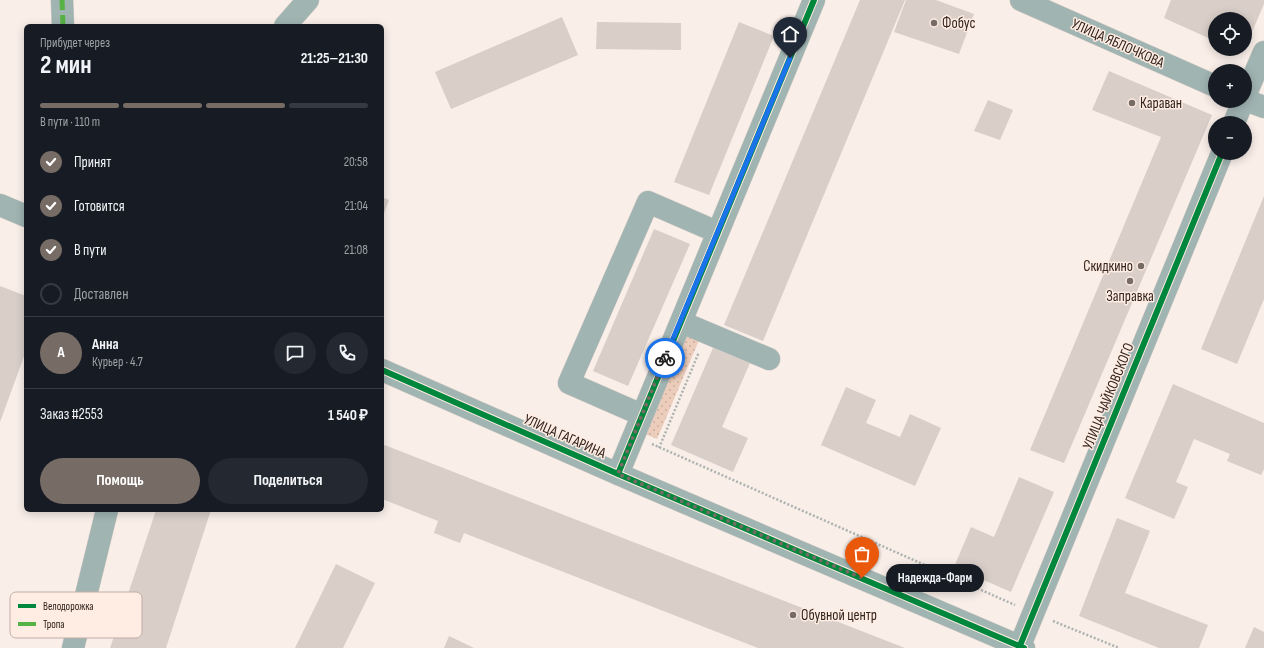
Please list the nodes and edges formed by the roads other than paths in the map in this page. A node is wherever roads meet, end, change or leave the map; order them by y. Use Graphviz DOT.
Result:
graph roads {
  1 [pos="62,0"];
  2 [pos="308,0"];
  3 [pos="814,0"];
  4 [pos="1021,0"];
  5 [pos="63,24"];
  6 [pos="287,24"];
  7 [pos="1264,52"];
  8 [pos="1252,80"];
  9 [pos="1208,83"];
  10 [pos="1252,103"];
  11 [pos="1264,107"];
  12 [pos="1219,160"];
  13 [pos="0,205"];
  14 [pos="24,215"];
  15 [pos="718,232"];
  16 [pos="681,322"];
  17 [pos="769,359"];
  18 [pos="384,371"];
  19 [pos="642,415"];
  20 [pos="618,474"];
  21 [pos="107,512"];
  22 [pos="87,592"];
  23 [pos="75,638"];
  24 [pos="1021,647"];
  25 [pos="73,648"];
  1 -- 5 [label="street"];
  2 -- 6 [label="street"];
  3 -- 15 [label="street"];
  4 -- 9 [label="street, УЛИЦА ЯБЛОЧКОВА"];
  7 -- 8 [label="street"];
  10 -- 11 [label="street"];
  12 -- 24 [label="street, УЛИЦА ЧАЙКОВСКОГО"];
  13 -- 14 [label="street"];
  15 -- 16 [label="street"];
  15 -- 19 [label="street"];
  16 -- 17 [label="street"];
  16 -- 19 [label="street"];
  18 -- 20 [label="street, УЛИЦА ГАГАРИНА"];
  19 -- 20 [label="street"];
  20 -- 24 [label="street, УЛИЦА ГАГАРИНА"];
  21 -- 22 [label="street"];
  23 -- 25 [label="street"];
}
